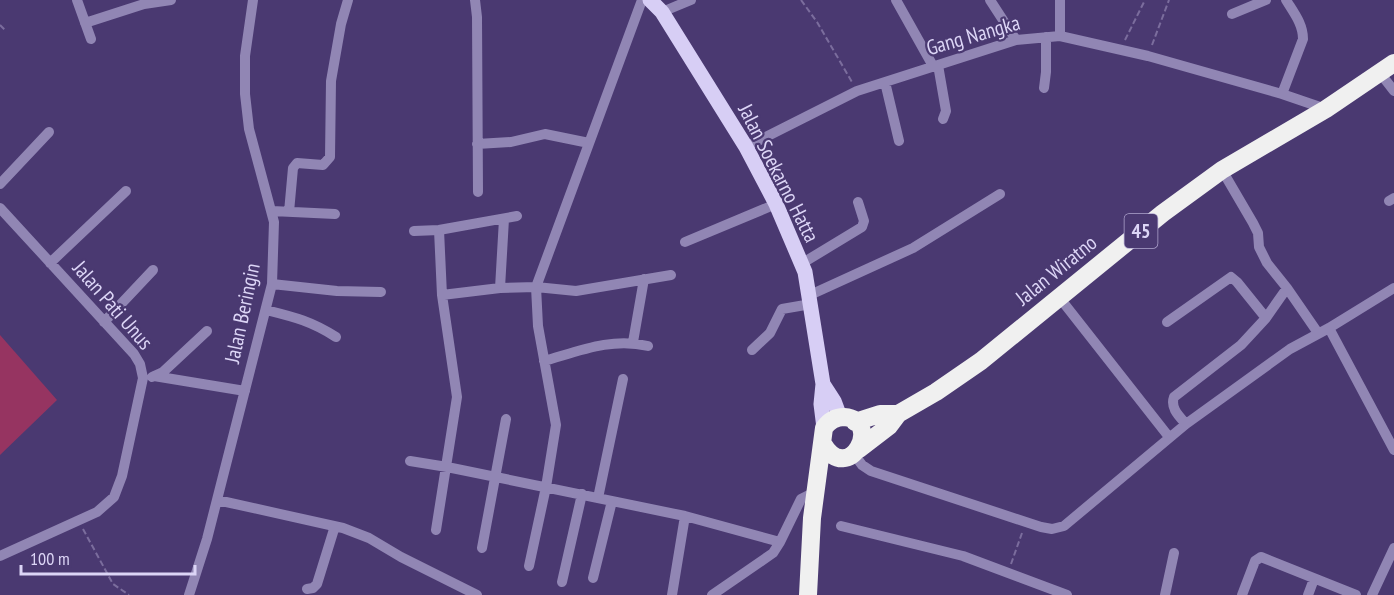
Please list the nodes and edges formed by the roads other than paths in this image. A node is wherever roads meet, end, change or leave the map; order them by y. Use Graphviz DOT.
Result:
graph roads {
  1 [pos="77,0"];
  2 [pos="171,0"];
  3 [pos="253,0"];
  4 [pos="348,0"];
  5 [pos="475,0"];
  6 [pos="642,0"];
  7 [pos="650,0"];
  8 [pos="691,0"];
  9 [pos="896,0"];
  10 [pos="990,0"];
  11 [pos="1060,0"];
  12 [pos="1266,0"];
  13 [pos="1286,0"];
  14 [pos="662,12"];
  15 [pos="1232,14"];
  16 [pos="85,23"];
  17 [pos="1060,36"];
  18 [pos="1046,37"];
  19 [pos="91,39"];
  20 [pos="1016,40"];
  21 [pos="936,65"];
  22 [pos="1387,68"];
  23 [pos="885,82"];
  24 [pos="1044,88"];
  25 [pos="1394,91"];
  26 [pos="1282,94"];
  27 [pos="1326,109"];
  28 [pos="943,119"];
  29 [pos="49,132"];
  30 [pos="899,141"];
  31 [pos="589,143"];
  32 [pos="477,144"];
  33 [pos="746,147"];
  34 [pos="1222,170"];
  35 [pos="0,184"];
  36 [pos="126,191"];
  37 [pos="478,192"];
  38 [pos="1000,194"];
  39 [pos="858,202"];
  40 [pos="776,204"];
  41 [pos="0,208"];
  42 [pos="272,212"];
  43 [pos="289,212"];
  44 [pos="335,214"];
  45 [pos="517,216"];
  46 [pos="504,219"];
  47 [pos="439,230"];
  48 [pos="414,231"];
  49 [pos="685,242"];
  50 [pos="50,263"];
  51 [pos="801,264"];
  52 [pos="153,270"];
  53 [pos="671,275"];
  54 [pos="644,279"];
  55 [pos="272,284"];
  56 [pos="536,287"];
  57 [pos="500,288"];
  58 [pos="1287,288"];
  59 [pos="1394,288"];
  60 [pos="381,292"];
  61 [pos="442,296"];
  62 [pos="1059,297"];
  63 [pos="811,300"];
  64 [pos="266,310"];
  65 [pos="1266,318"];
  66 [pos="104,322"];
  67 [pos="1167,322"];
  68 [pos="207,331"];
  69 [pos="1323,331"];
  70 [pos="336,337"];
  71 [pos="633,342"];
  72 [pos="648,346"];
  73 [pos="752,350"];
  74 [pos="544,361"];
  75 [pos="149,377"];
  76 [pos="623,379"];
  77 [pos="823,384"];
  78 [pos="245,391"];
  79 [pos="898,414"];
  80 [pos="506,419"];
  81 [pos="848,419"];
  82 [pos="1186,424"];
  83 [pos="824,436"];
  84 [pos="1169,437"];
  85 [pos="1394,450"];
  86 [pos="854,453"];
  87 [pos="410,461"];
  88 [pos="447,466"];
  89 [pos="494,476"];
  90 [pos="546,487"];
  91 [pos="816,490"];
  92 [pos="582,494"];
  93 [pos="598,498"];
  94 [pos="217,500"];
  95 [pos="612,501"];
  96 [pos="685,516"];
  97 [pos="335,526"];
  98 [pos="841,526"];
  99 [pos="436,530"];
  100 [pos="780,542"];
  101 [pos="482,548"];
  102 [pos="1394,548"];
  103 [pos="1174,553"];
  104 [pos="0,556"];
  105 [pos="529,566"];
  106 [pos="592,578"];
  107 [pos="1314,579"];
  108 [pos="562,582"];
  109 [pos="307,588"];
  110 [pos="189,595"];
  111 [pos="477,595"];
  112 [pos="672,595"];
  113 [pos="712,595"];
  114 [pos="808,595"];
  115 [pos="1067,595"];
  116 [pos="1165,595"];
  117 [pos="1242,595"];
  118 [pos="1308,595"];
  119 [pos="1356,595"];
  120 [pos="1372,595"];
  1 -- 16 [label="street"];
  2 -- 16 [label="street"];
  3 -- 42 [label="street, Jalan Beringin"];
  4 -- 43 [label="street"];
  5 -- 32 [label="street"];
  6 -- 31 [label="street"];
  7 -- 14 [label="main road, Jalan Soekarno Hatta"];
  8 -- 14 [label="street"];
  9 -- 21 [label="street"];
  10 -- 20 [label="street"];
  11 -- 17 [label="street"];
  12 -- 15 [label="street"];
  13 -- 26 [label="street"];
  14 -- 33 [label="main road, Jalan Soekarno Hatta"];
  16 -- 19 [label="street"];
  17 -- 18 [label="street, Gang Nangka"];
  17 -- 26 [label="street, Gang Nangka"];
  18 -- 20 [label="street, Gang Nangka"];
  18 -- 24 [label="street"];
  20 -- 21 [label="street, Gang Nangka"];
  21 -- 23 [label="street, Gang Nangka"];
  21 -- 28 [label="street"];
  22 -- 25 [label="street"];
  22 -- 27 [label="highway, Jalan Wiratno / 45"];
  23 -- 30 [label="street"];
  23 -- 33 [label="street, Gang Nangka"];
  26 -- 27 [label="street, Gang Nangka"];
  27 -- 34 [label="highway, Jalan Wiratno / 45"];
  29 -- 35 [label="street"];
  31 -- 32 [label="street"];
  31 -- 56 [label="street"];
  32 -- 37 [label="street"];
  33 -- 40 [label="main road, Jalan Soekarno Hatta"];
  34 -- 58 [label="street"];
  34 -- 62 [label="highway, Jalan Wiratno / 45"];
  36 -- 50 [label="street"];
  38 -- 63 [label="street"];
  39 -- 51 [label="street"];
  40 -- 49 [label="street"];
  40 -- 51 [label="main road, Jalan Soekarno Hatta"];
  41 -- 50 [label="street, Jalan Pati Unus"];
  42 -- 43 [label="street"];
  42 -- 55 [label="street, Jalan Beringin"];
  43 -- 44 [label="street"];
  45 -- 46 [label="street"];
  46 -- 47 [label="street"];
  46 -- 57 [label="street"];
  47 -- 48 [label="street"];
  47 -- 61 [label="street"];
  50 -- 66 [label="street, Jalan Pati Unus"];
  51 -- 63 [label="main road, Jalan Soekarno Hatta"];
  52 -- 66 [label="street"];
  53 -- 54 [label="street"];
  54 -- 56 [label="street"];
  54 -- 71 [label="street"];
  55 -- 60 [label="street"];
  55 -- 64 [label="street, Jalan Beringin"];
  56 -- 57 [label="street"];
  56 -- 74 [label="street"];
  57 -- 61 [label="street"];
  58 -- 65 [label="street"];
  58 -- 69 [label="street"];
  59 -- 69 [label="street"];
  61 -- 88 [label="street"];
  62 -- 79 [label="highway, Jalan Wiratno / 45"];
  62 -- 84 [label="street"];
  63 -- 73 [label="street"];
  63 -- 77 [label="main road, Jalan Soekarno Hatta"];
  64 -- 70 [label="street"];
  64 -- 78 [label="street, Jalan Beringin"];
  65 -- 67 [label="street"];
  65 -- 82 [label="street"];
  66 -- 75 [label="street, Jalan Pati Unus"];
  68 -- 75 [label="street"];
  69 -- 82 [label="street"];
  69 -- 85 [label="street"];
  71 -- 72 [label="street"];
  71 -- 74 [label="street"];
  74 -- 90 [label="street"];
  75 -- 78 [label="street"];
  75 -- 104 [label="street, Jalan Pati Unus"];
  76 -- 93 [label="street"];
  77 -- 81 [label="main road, Jalan Soekarno Hatta"];
  77 -- 83 [label="main road, Jalan Soekarno Hatta"];
  78 -- 94 [label="street, Jalan Beringin"];
  79 -- 81 [label="highway, Jalan Wiratno / 45"];
  79 -- 86 [label="highway, Jalan Wiratno / 45"];
  80 -- 89 [label="street"];
  81 -- 83 [label="highway, 45"];
  81 -- 86 [label="highway"];
  82 -- 84 [label="street"];
  83 -- 86 [label="highway"];
  83 -- 91 [label="highway"];
  84 -- 86 [label="street"];
  86 -- 91 [label="highway, 45"];
  87 -- 88 [label="street"];
  88 -- 89 [label="street"];
  88 -- 99 [label="street"];
  89 -- 90 [label="street"];
  89 -- 101 [label="street"];
  90 -- 92 [label="street"];
  90 -- 105 [label="street"];
  91 -- 100 [label="street"];
  91 -- 114 [label="highway"];
  92 -- 93 [label="street"];
  92 -- 108 [label="street"];
  93 -- 95 [label="street"];
  94 -- 97 [label="street"];
  94 -- 110 [label="street, Jalan Beringin"];
  95 -- 96 [label="street"];
  95 -- 106 [label="street"];
  96 -- 100 [label="street"];
  96 -- 112 [label="street"];
  97 -- 109 [label="street"];
  97 -- 111 [label="street"];
  98 -- 115 [label="street"];
  100 -- 113 [label="street"];
  102 -- 120 [label="street"];
  103 -- 116 [label="street"];
  107 -- 117 [label="street"];
  107 -- 118 [label="street"];
  107 -- 119 [label="street"];
}
